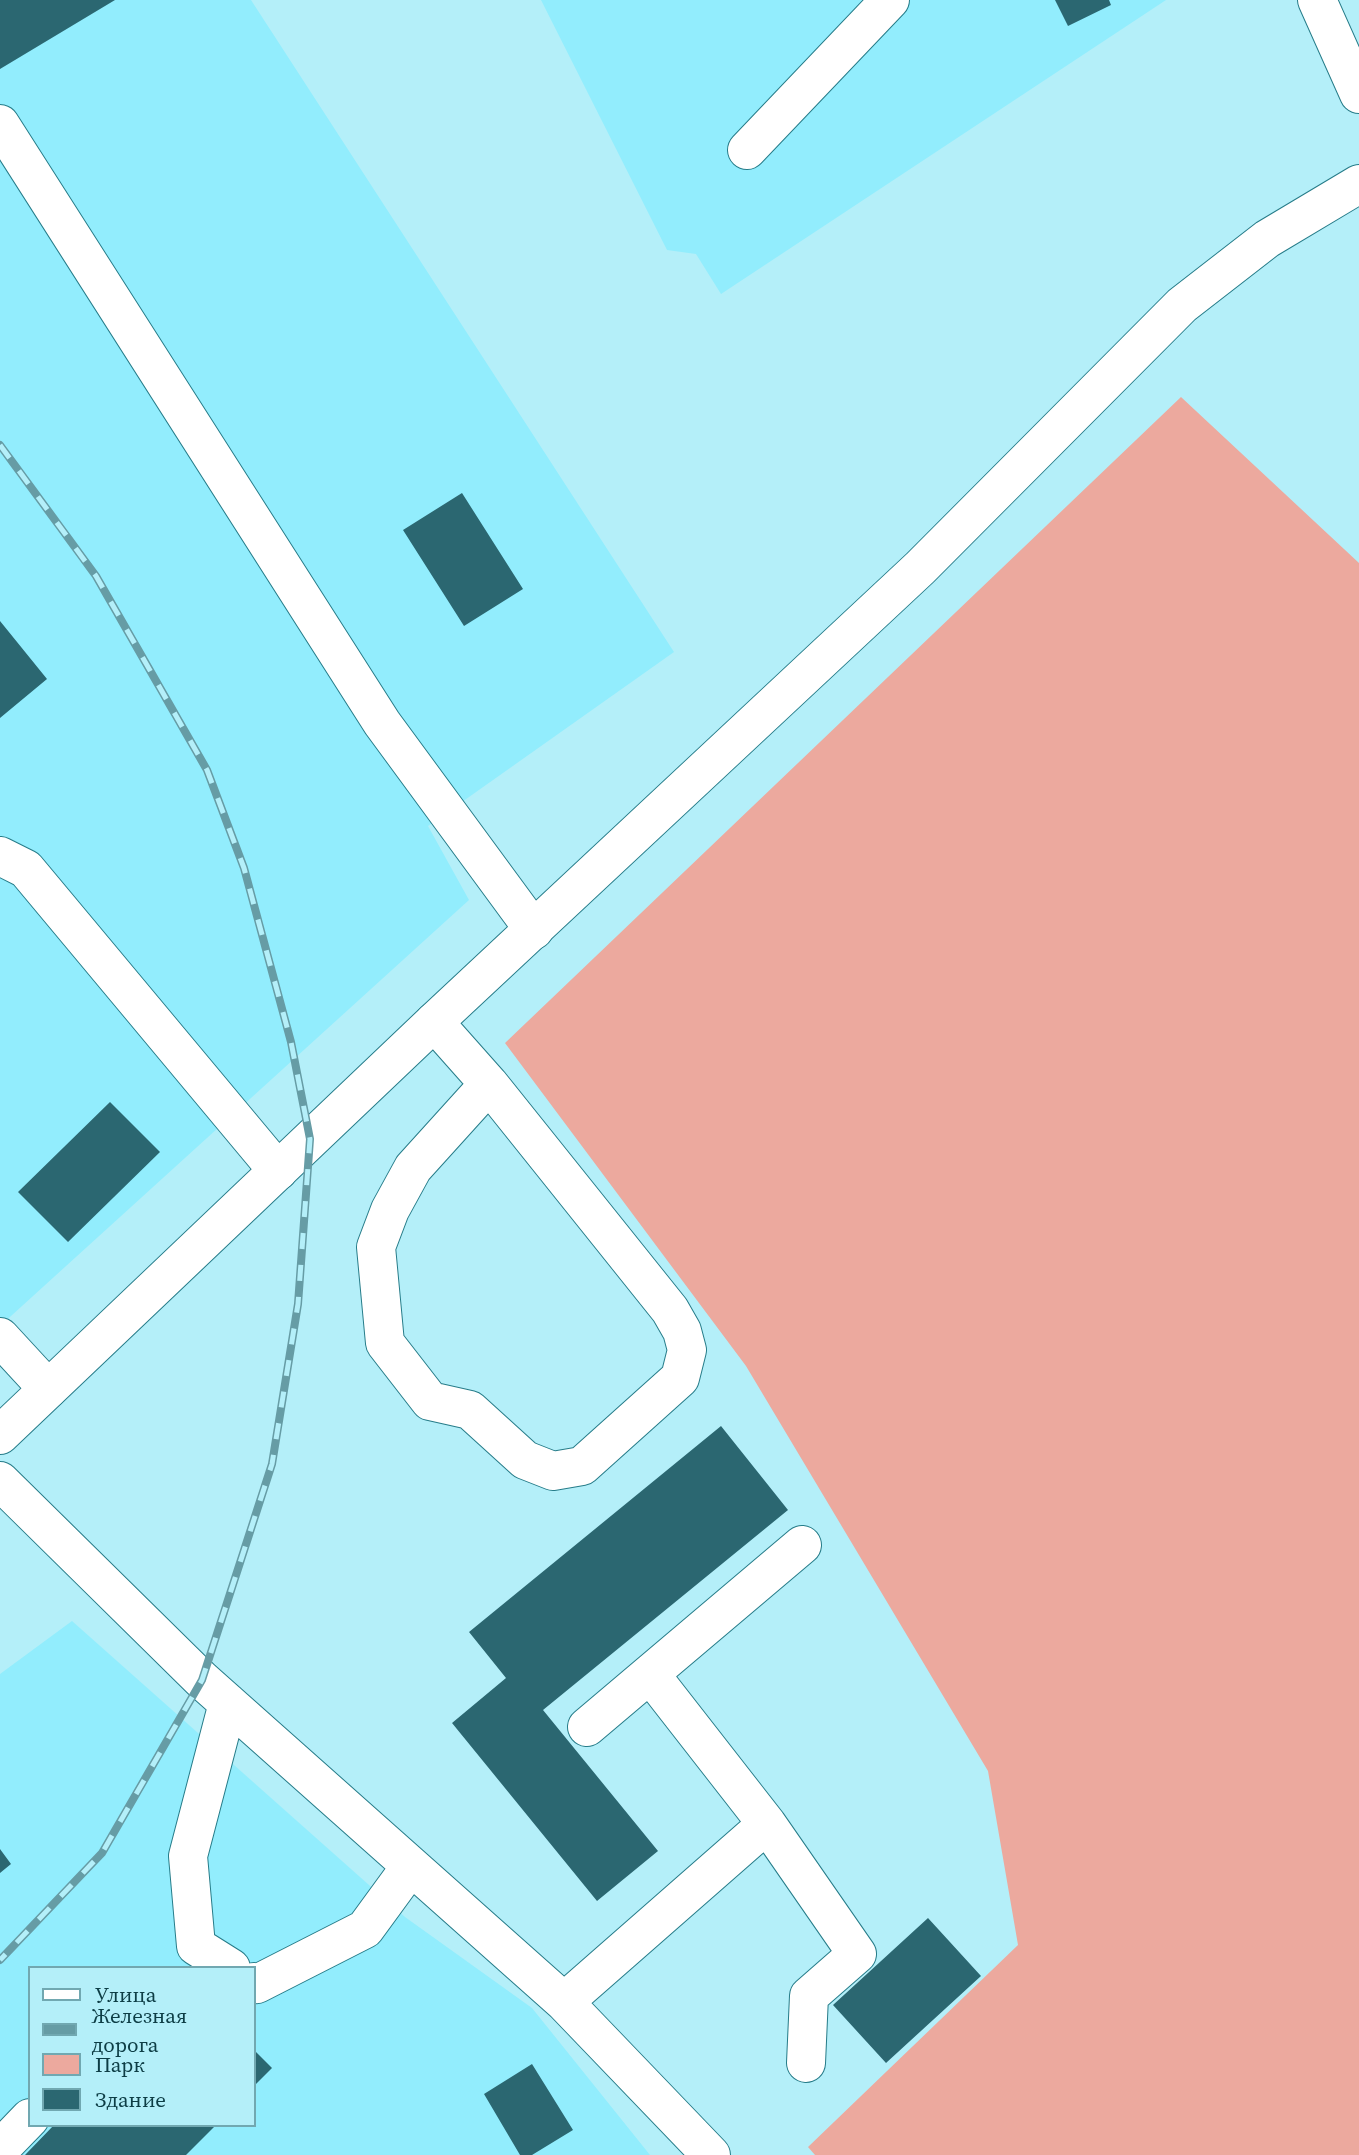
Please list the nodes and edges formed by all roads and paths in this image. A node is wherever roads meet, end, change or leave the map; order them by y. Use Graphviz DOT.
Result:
graph roads {
  1 [pos="890,0"];
  2 [pos="1317,0"];
  3 [pos="1359,94"];
  4 [pos="0,124"];
  5 [pos="747,150"];
  6 [pos="1359,184"];
  7 [pos="0,856"];
  8 [pos="534,930"];
  9 [pos="434,1022"];
  10 [pos="489,1084"];
  11 [pos="278,1171"];
  12 [pos="0,1337"];
  13 [pos="48,1389"];
  14 [pos="0,1434"];
  15 [pos="0,1481"];
  16 [pos="802,1545"];
  17 [pos="650,1674"];
  18 [pos="228,1703"];
  19 [pos="587,1727"];
  20 [pos="767,1824"];
  21 [pos="411,1866"];
  22 [pos="186,1957"];
  23 [pos="223,1966"];
  24 [pos="256,1983"];
  25 [pos="564,2002"];
  26 [pos="806,2063"];
  27 [pos="28,2120"];
  28 [pos="0,2149"];
  29 [pos="711,2155"];
  1 -- 5 [label="main road"];
  2 -- 3 [label="main road"];
  4 -- 8 [label="main road"];
  6 -- 8 [label="main road"];
  7 -- 11 [label="main road"];
  8 -- 9 [label="main road"];
  9 -- 10 [label="main road"];
  9 -- 11 [label="main road"];
  10 -- 10 [label="main road"];
  11 -- 13 [label="main road"];
  12 -- 13 [label="main road"];
  13 -- 14 [label="main road"];
  15 -- 18 [label="main road"];
  16 -- 17 [label="main road"];
  17 -- 19 [label="main road"];
  17 -- 20 [label="main road"];
  18 -- 21 [label="main road"];
  18 -- 22 [label="main road"];
  20 -- 25 [label="main road"];
  20 -- 26 [label="main road"];
  21 -- 24 [label="main road"];
  21 -- 25 [label="main road"];
  22 -- 23 [label="main road"];
  25 -- 29 [label="main road"];
  27 -- 28 [label="main road"];
}
